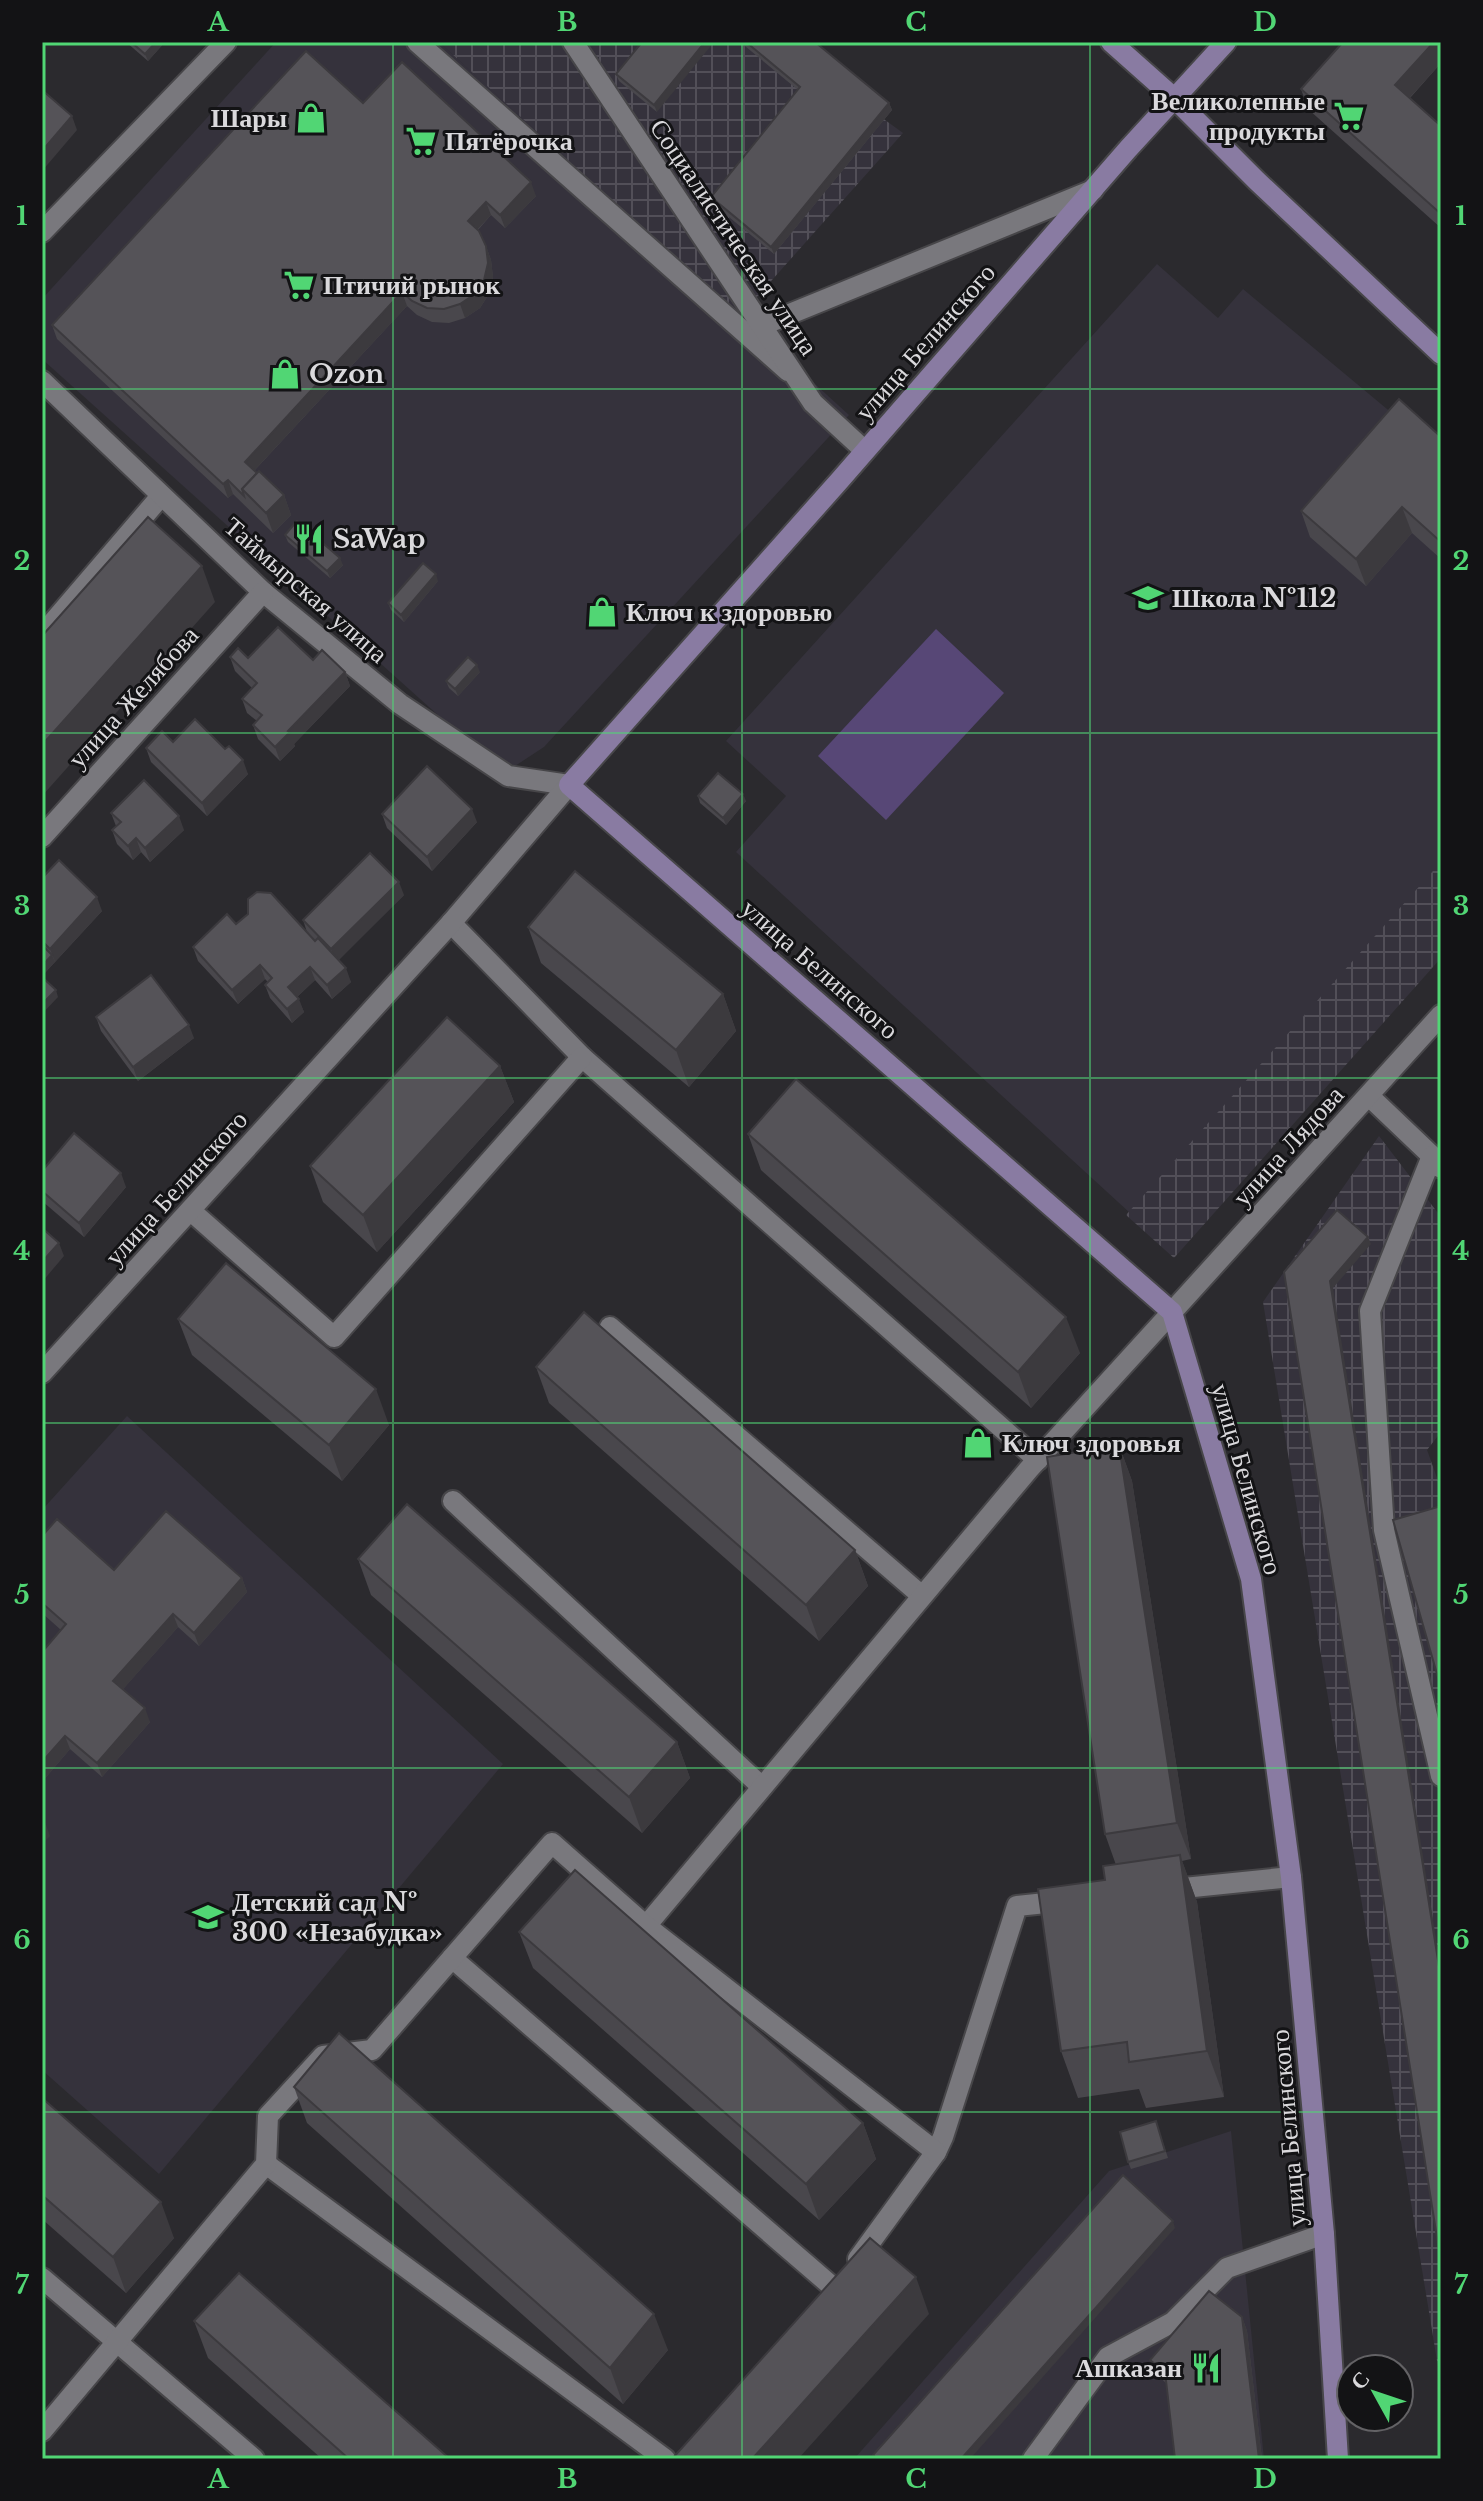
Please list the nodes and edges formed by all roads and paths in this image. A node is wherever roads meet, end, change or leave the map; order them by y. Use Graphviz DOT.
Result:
graph roads {
  1 [pos="226,42"];
  2 [pos="417,42"];
  3 [pos="573,42"];
  4 [pos="1111,42"];
  5 [pos="1226,42"];
  6 [pos="1174,98"];
  7 [pos="1093,190"];
  8 [pos="42,232"];
  9 [pos="763,325"];
  10 [pos="1441,354"];
  11 [pos="42,381"];
  12 [pos="799,381"];
  13 [pos="864,450"];
  14 [pos="161,496"];
  15 [pos="263,592"];
  16 [pos="42,635"];
  17 [pos="569,785"];
  18 [pos="42,837"];
  19 [pos="451,923"];
  20 [pos="1441,1015"];
  21 [pos="582,1057"];
  22 [pos="1369,1096"];
  23 [pos="1436,1163"];
  24 [pos="191,1211"];
  25 [pos="1172,1312"];
  26 [pos="610,1327"];
  27 [pos="42,1373"];
  28 [pos="1038,1460"];
  29 [pos="453,1501"];
  30 [pos="922,1596"];
  31 [pos="1441,1776"];
  32 [pos="762,1787"];
  33 [pos="1291,1877"];
  34 [pos="1139,1893"];
  35 [pos="1078,1899"];
  36 [pos="646,1926"];
  37 [pos="452,1958"];
  38 [pos="936,2152"];
  39 [pos="266,2164"];
  40 [pos="1324,2234"];
  41 [pos="42,2278"];
  42 [pos="117,2342"];
  43 [pos="42,2431"];
  44 [pos="254,2459"];
  45 [pos="665,2459"];
  46 [pos="1033,2459"];
  47 [pos="1338,2459"];
  1 -- 8 [label="street"];
  2 -- 12 [label="street"];
  3 -- 9 [label="street, Социалистическая улица"];
  4 -- 6 [label="street"];
  5 -- 6 [label="street, улица Белинского"];
  6 -- 7 [label="street, улица Белинского"];
  6 -- 10 [label="street"];
  7 -- 9 [label="street"];
  7 -- 13 [label="street, улица Белинского"];
  9 -- 12 [label="street, Социалистическая улица"];
  11 -- 14 [label="street, Таймырская улица"];
  12 -- 13 [label="street, Социалистическая улица"];
  13 -- 17 [label="street, улица Белинского"];
  14 -- 15 [label="street, Таймырская улица"];
  14 -- 16 [label="street"];
  15 -- 17 [label="street, Таймырская улица"];
  15 -- 18 [label="street, улица Желябова"];
  17 -- 19 [label="street, улица Белинского"];
  17 -- 25 [label="street, улица Белинского"];
  19 -- 21 [label="street"];
  19 -- 24 [label="street, улица Белинского"];
  20 -- 22 [label="street, улица Лядова"];
  21 -- 24 [label="street"];
  21 -- 28 [label="street"];
  22 -- 23 [label="street"];
  22 -- 25 [label="street, улица Лядова"];
  23 -- 31 [label="street"];
  24 -- 27 [label="street, улица Белинского"];
  25 -- 28 [label="street, улица Лядова"];
  25 -- 33 [label="street, улица Белинского"];
  26 -- 30 [label="street"];
  28 -- 30 [label="street, улица Лядова"];
  29 -- 32 [label="street"];
  30 -- 32 [label="street, улица Лядова"];
  32 -- 36 [label="street, улица Лядова"];
  33 -- 34 [label="street"];
  33 -- 40 [label="street, улица Белинского"];
  35 -- 38 [label="street"];
  36 -- 37 [label="street"];
  36 -- 38 [label="street"];
  37 -- 38 [label="street"];
  37 -- 39 [label="street"];
  39 -- 42 [label="street"];
  39 -- 45 [label="street"];
  40 -- 46 [label="street"];
  40 -- 47 [label="street, улица Белинского"];
  41 -- 42 [label="street"];
  42 -- 43 [label="street"];
  42 -- 44 [label="street"];
}
